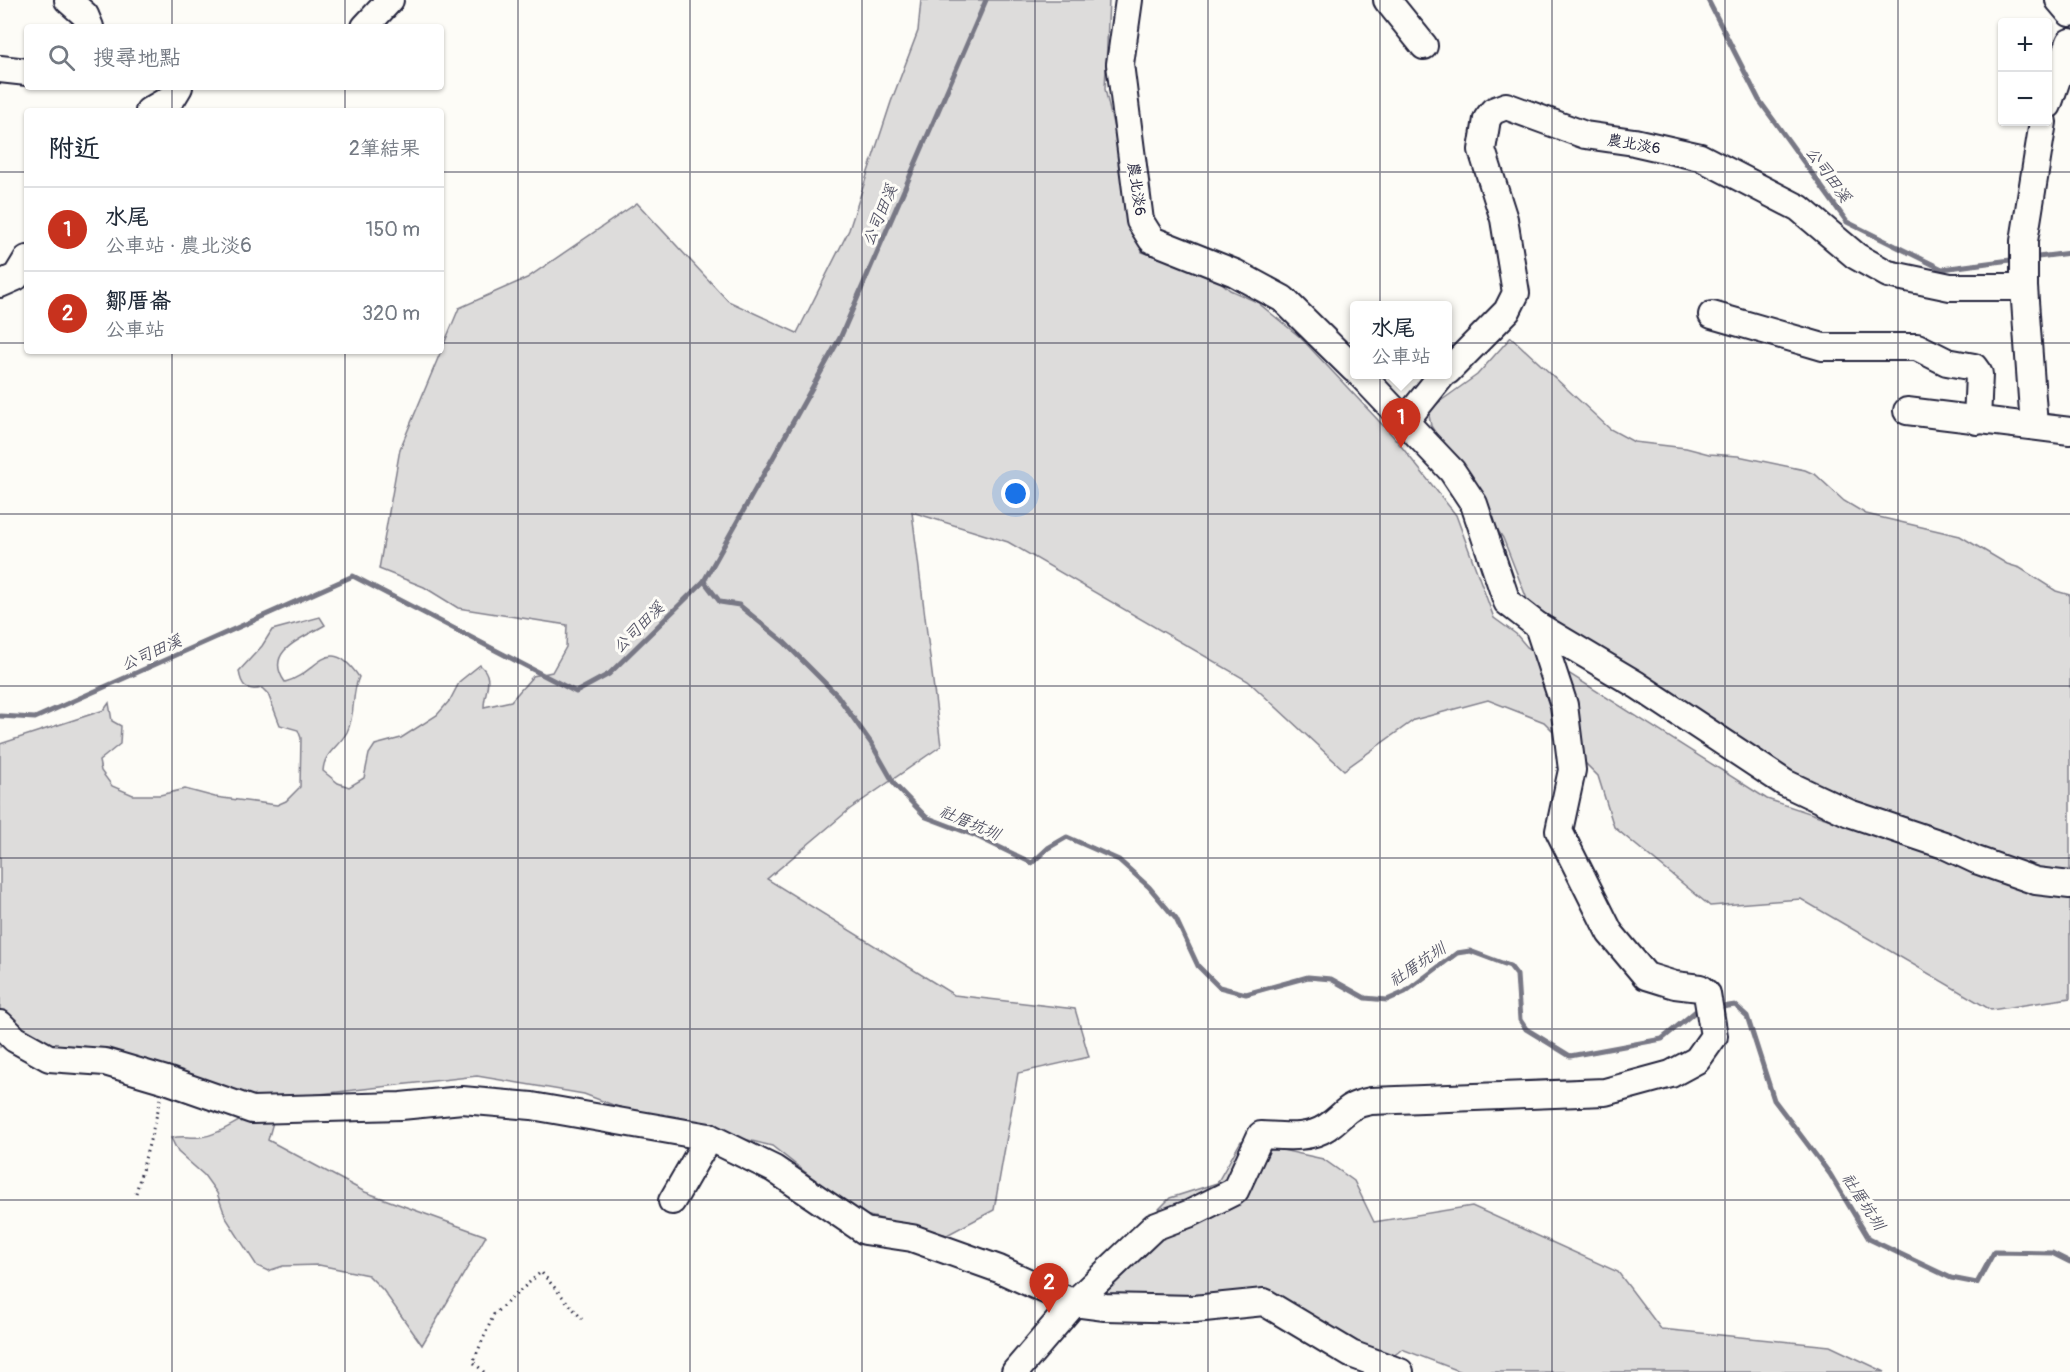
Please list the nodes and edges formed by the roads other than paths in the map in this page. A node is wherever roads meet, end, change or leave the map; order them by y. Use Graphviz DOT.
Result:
graph roads {
  1 [pos="68,0"];
  2 [pos="390,0"];
  3 [pos="1129,0"];
  4 [pos="1387,0"];
  5 [pos="2059,0"];
  6 [pos="2070,13"];
  7 [pos="89,24"];
  8 [pos="368,24"];
  9 [pos="2070,42"];
  10 [pos="1424,46"];
  11 [pos="0,69"];
  12 [pos="24,72"];
  13 [pos="177,90"];
  14 [pos="2052,94"];
  15 [pos="154,108"];
  16 [pos="2042,126"];
  17 [pos="24,264"];
  18 [pos="2023,279"];
  19 [pos="0,284"];
  20 [pos="1712,315"];
  21 [pos="1350,365"];
  22 [pos="1452,366"];
  23 [pos="1364,379"];
  24 [pos="1440,379"];
  25 [pos="1906,411"];
  26 [pos="1406,420"];
  27 [pos="1977,421"];
  28 [pos="2034,426"];
  29 [pos="2070,431"];
  30 [pos="1538,626"];
  31 [pos="2070,885"];
  32 [pos="0,1024"];
  33 [pos="709,1137"];
  34 [pos="672,1201"];
  35 [pos="1074,1303"];
  36 [pos="1015,1372"];
  37 [pos="1400,1372"];
  1 -- 7 [label="street"];
  2 -- 8 [label="street"];
  3 -- 21 [label="street, 農北淡6 / 農北淡6"];
  4 -- 10 [label="street"];
  5 -- 6 [label="street"];
  9 -- 14 [label="street"];
  11 -- 12 [label="street"];
  13 -- 15 [label="street"];
  16 -- 18 [label="street"];
  17 -- 19 [label="street"];
  18 -- 22 [label="street, 農北淡6 / 農北淡6"];
  18 -- 28 [label="street"];
  20 -- 27 [label="street"];
  23 -- 26 [label="street"];
  24 -- 26 [label="street"];
  25 -- 27 [label="street"];
  26 -- 30 [label="street"];
  27 -- 28 [label="street"];
  28 -- 29 [label="street"];
  30 -- 31 [label="street"];
  30 -- 35 [label="street"];
  32 -- 33 [label="street"];
  33 -- 34 [label="street"];
  33 -- 35 [label="street"];
  35 -- 36 [label="street"];
  35 -- 37 [label="street"];
}
